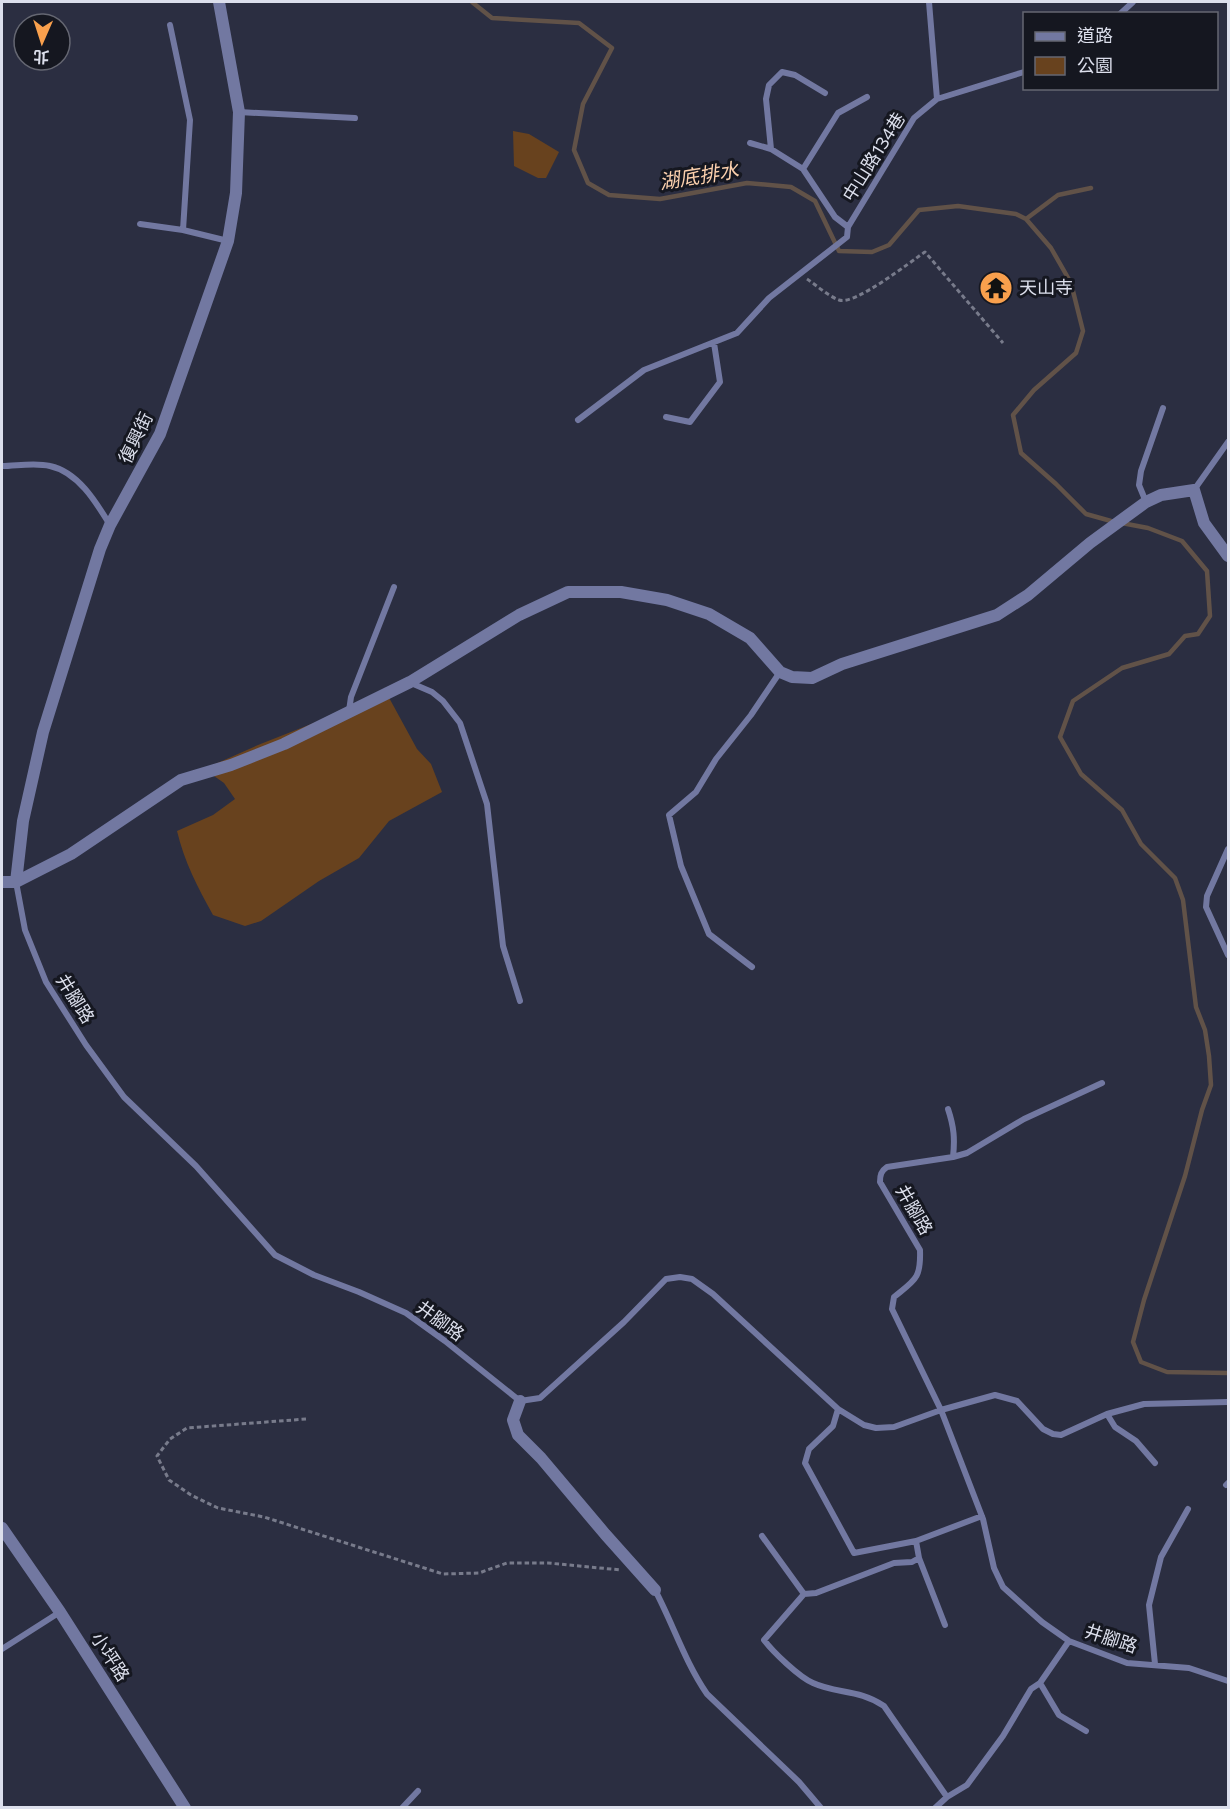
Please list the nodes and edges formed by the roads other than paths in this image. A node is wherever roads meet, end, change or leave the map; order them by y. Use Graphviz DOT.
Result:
graph roads {
  1 [pos="219,2"];
  2 [pos="929,2"];
  3 [pos="170,25"];
  4 [pos="1023,72"];
  5 [pos="825,93"];
  6 [pos="867,96"];
  7 [pos="936,99"];
  8 [pos="239,112"];
  9 [pos="355,118"];
  10 [pos="750,143"];
  11 [pos="771,149"];
  12 [pos="803,169"];
  13 [pos="140,224"];
  14 [pos="848,227"];
  15 [pos="183,230"];
  16 [pos="228,241"];
  17 [pos="714,344"];
  18 [pos="1163,408"];
  19 [pos="666,417"];
  20 [pos="578,420"];
  21 [pos="1228,442"];
  22 [pos="2,466"];
  23 [pos="1194,490"];
  24 [pos="1146,502"];
  25 [pos="110,525"];
  26 [pos="1228,556"];
  27 [pos="394,587"];
  28 [pos="780,672"];
  29 [pos="410,682"];
  30 [pos="349,712"];
  31 [pos="1228,849"];
  32 [pos="2,882"];
  33 [pos="16,882"];
  34 [pos="1228,955"];
  35 [pos="753,967"];
  36 [pos="520,1001"];
  37 [pos="1102,1083"];
  38 [pos="948,1109"];
  39 [pos="953,1158"];
  40 [pos="520,1401"];
  41 [pos="1228,1402"];
  42 [pos="838,1409"];
  43 [pos="941,1410"];
  44 [pos="1107,1414"];
  45 [pos="1155,1463"];
  46 [pos="1188,1509"];
  47 [pos="982,1516"];
  48 [pos="2,1528"];
  49 [pos="762,1536"];
  50 [pos="916,1541"];
  51 [pos="919,1558"];
  52 [pos="655,1590"];
  53 [pos="804,1594"];
  54 [pos="60,1612"];
  55 [pos="945,1625"];
  56 [pos="1069,1641"];
  57 [pos="2,1649"];
  58 [pos="1155,1664"];
  59 [pos="1228,1681"];
  60 [pos="1040,1683"];
  61 [pos="1086,1731"];
  62 [pos="418,1791"];
  63 [pos="947,1797"];
  64 [pos="185,1808"];
  65 [pos="402,1808"];
  66 [pos="821,1808"];
  67 [pos="935,1808"];
  1 -- 8 [label="street, 復興街"];
  2 -- 7 [label="lane"];
  3 -- 15 [label="lane"];
  4 -- 7 [label="lane, 中山路134巷"];
  5 -- 11 [label="lane"];
  6 -- 12 [label="lane"];
  7 -- 14 [label="lane, 中山路134巷"];
  8 -- 9 [label="lane"];
  8 -- 16 [label="street, 復興街"];
  10 -- 11 [label="lane"];
  11 -- 12 [label="lane"];
  12 -- 14 [label="lane"];
  13 -- 15 [label="lane"];
  14 -- 17 [label="lane, 中山路134巷"];
  15 -- 16 [label="lane"];
  16 -- 25 [label="street, 復興街"];
  17 -- 19 [label="lane"];
  17 -- 20 [label="lane"];
  18 -- 24 [label="lane"];
  21 -- 23 [label="lane"];
  22 -- 25 [label="lane"];
  23 -- 24 [label="street"];
  23 -- 26 [label="street"];
  24 -- 28 [label="street"];
  25 -- 33 [label="street, 復興街"];
  27 -- 30 [label="lane"];
  28 -- 29 [label="street"];
  28 -- 35 [label="lane"];
  29 -- 30 [label="street"];
  29 -- 36 [label="lane"];
  30 -- 33 [label="street"];
  31 -- 34 [label="lane"];
  32 -- 33 [label="street"];
  33 -- 40 [label="lane, 井腳路"];
  37 -- 39 [label="lane, 井腳路"];
  38 -- 39 [label="lane"];
  39 -- 43 [label="lane, 井腳路"];
  40 -- 42 [label="lane"];
  40 -- 52 [label="street"];
  41 -- 44 [label="lane"];
  42 -- 43 [label="lane"];
  42 -- 50 [label="lane"];
  43 -- 44 [label="lane"];
  43 -- 47 [label="lane, 井腳路"];
  44 -- 45 [label="lane"];
  46 -- 58 [label="lane"];
  47 -- 50 [label="lane"];
  47 -- 56 [label="lane, 井腳路"];
  48 -- 54 [label="street, 小坪路"];
  49 -- 53 [label="lane"];
  50 -- 51 [label="lane"];
  51 -- 53 [label="lane"];
  51 -- 55 [label="lane"];
  52 -- 66 [label="lane"];
  53 -- 63 [label="lane"];
  54 -- 57 [label="lane"];
  54 -- 64 [label="street, 小坪路"];
  56 -- 58 [label="lane, 井腳路"];
  56 -- 60 [label="lane"];
  58 -- 59 [label="lane, 井腳路"];
  60 -- 61 [label="lane"];
  60 -- 63 [label="lane"];
  62 -- 65 [label="lane"];
  63 -- 67 [label="lane"];
}
